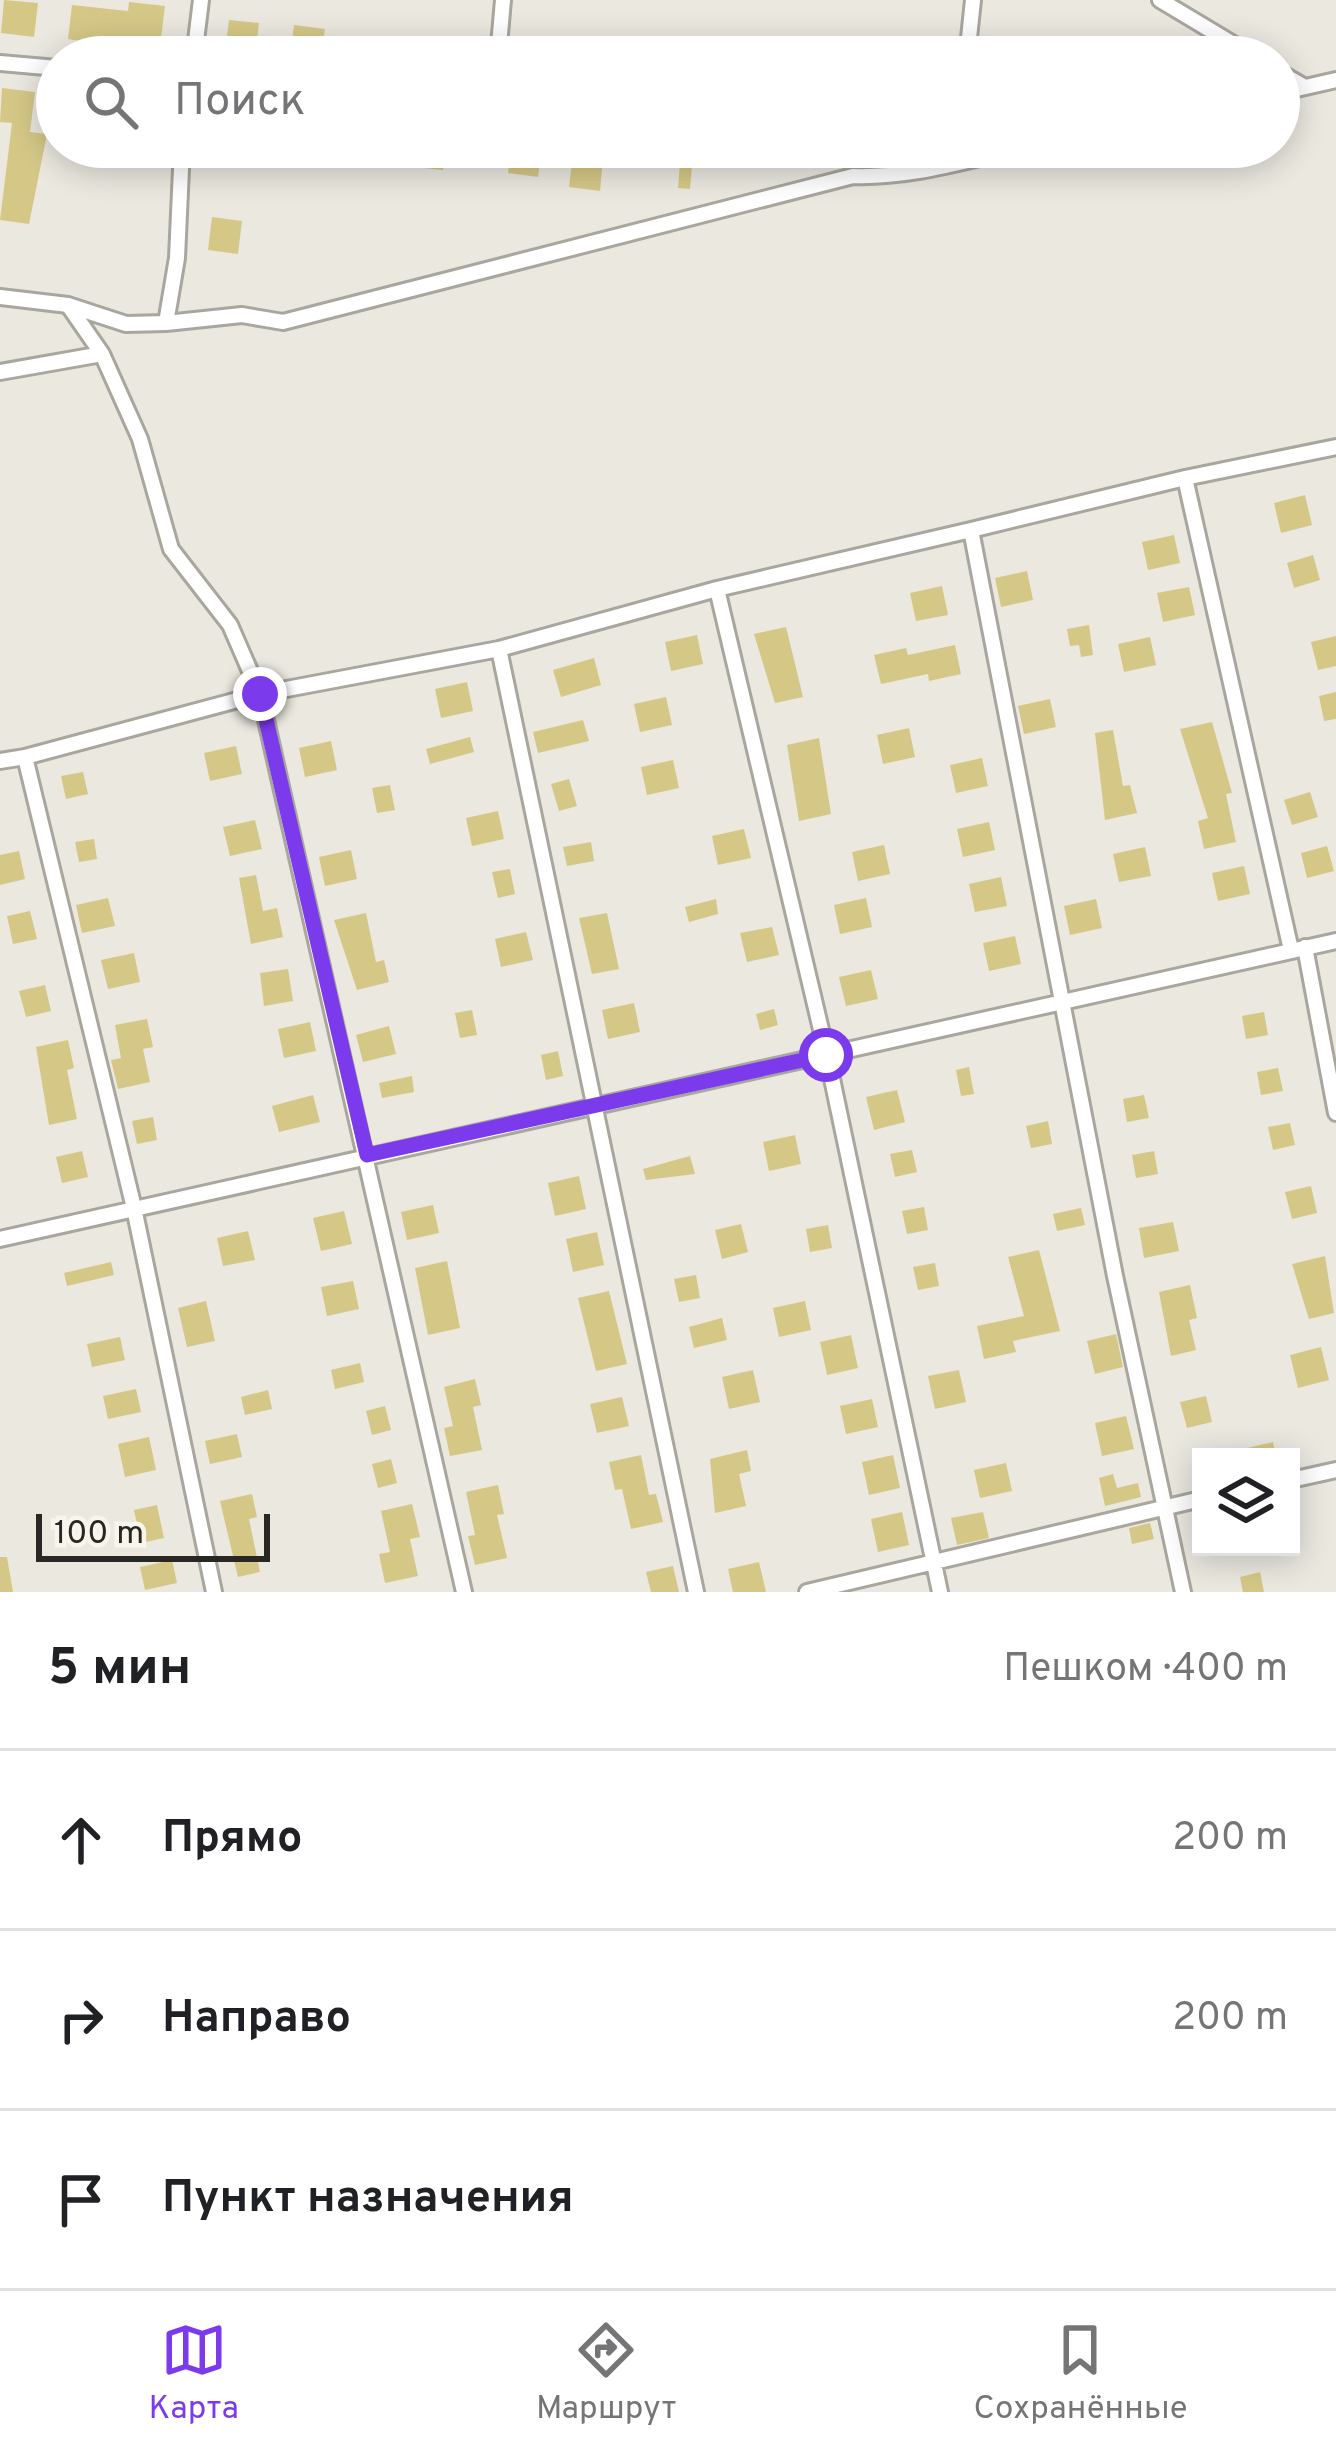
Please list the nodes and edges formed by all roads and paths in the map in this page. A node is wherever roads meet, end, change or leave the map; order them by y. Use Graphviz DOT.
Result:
graph roads {
  1 [pos="201,0"];
  2 [pos="503,0"];
  3 [pos="973,0"];
  4 [pos="1160,0"];
  5 [pos="197,36"];
  6 [pos="500,36"];
  7 [pos="969,36"];
  8 [pos="1220,36"];
  9 [pos="0,63"];
  10 [pos="36,66"];
  11 [pos="1336,80"];
  12 [pos="1300,84"];
  13 [pos="1305,87"];
  14 [pos="1300,88"];
  15 [pos="181,168"];
  16 [pos="931,168"];
  17 [pos="0,297"];
  18 [pos="68,305"];
  19 [pos="166,322"];
  20 [pos="102,354"];
  21 [pos="0,371"];
  22 [pos="1336,447"];
  23 [pos="1185,478"];
  24 [pos="971,530"];
  25 [pos="717,590"];
  26 [pos="499,649"];
  27 [pos="260,694"];
  28 [pos="25,757"];
  29 [pos="0,761"];
  30 [pos="1336,940"];
  31 [pos="1298,949"];
  32 [pos="1061,1004"];
  33 [pos="826,1055"];
  34 [pos="596,1102"];
  35 [pos="1336,1113"];
  36 [pos="367,1155"];
  37 [pos="134,1208"];
  38 [pos="0,1239"];
  39 [pos="1336,1471"];
  40 [pos="1300,1478"];
  41 [pos="1192,1501"];
  42 [pos="1165,1507"];
  43 [pos="933,1562"];
  44 [pos="214,1592"];
  45 [pos="464,1592"];
  46 [pos="696,1592"];
  47 [pos="807,1592"];
  48 [pos="940,1592"];
  49 [pos="1183,1592"];
  1 -- 5 [label="street"];
  2 -- 6 [label="street"];
  3 -- 7 [label="street"];
  4 -- 8 [label="street"];
  9 -- 10 [label="street"];
  11 -- 13 [label="street"];
  12 -- 13 [label="street"];
  13 -- 14 [label="street"];
  15 -- 19 [label="street"];
  16 -- 19 [label="street"];
  17 -- 18 [label="street"];
  18 -- 19 [label="street"];
  18 -- 20 [label="street"];
  20 -- 21 [label="street"];
  20 -- 27 [label="street"];
  22 -- 23 [label="street"];
  23 -- 24 [label="street"];
  23 -- 31 [label="street"];
  24 -- 25 [label="street"];
  24 -- 32 [label="street"];
  25 -- 26 [label="street"];
  25 -- 33 [label="street"];
  26 -- 27 [label="street"];
  26 -- 34 [label="street"];
  27 -- 28 [label="street"];
  27 -- 36 [label="street"];
  28 -- 29 [label="street"];
  28 -- 37 [label="street"];
  30 -- 31 [label="street"];
  31 -- 32 [label="street"];
  31 -- 35 [label="street"];
  32 -- 33 [label="street"];
  32 -- 42 [label="street"];
  33 -- 34 [label="street"];
  33 -- 43 [label="street"];
  34 -- 36 [label="street"];
  34 -- 46 [label="street"];
  36 -- 37 [label="street"];
  36 -- 45 [label="street"];
  37 -- 38 [label="street"];
  37 -- 44 [label="street"];
  39 -- 40 [label="street"];
  41 -- 42 [label="street"];
  42 -- 43 [label="street"];
  42 -- 49 [label="street"];
  43 -- 47 [label="street"];
  43 -- 48 [label="street"];
}
